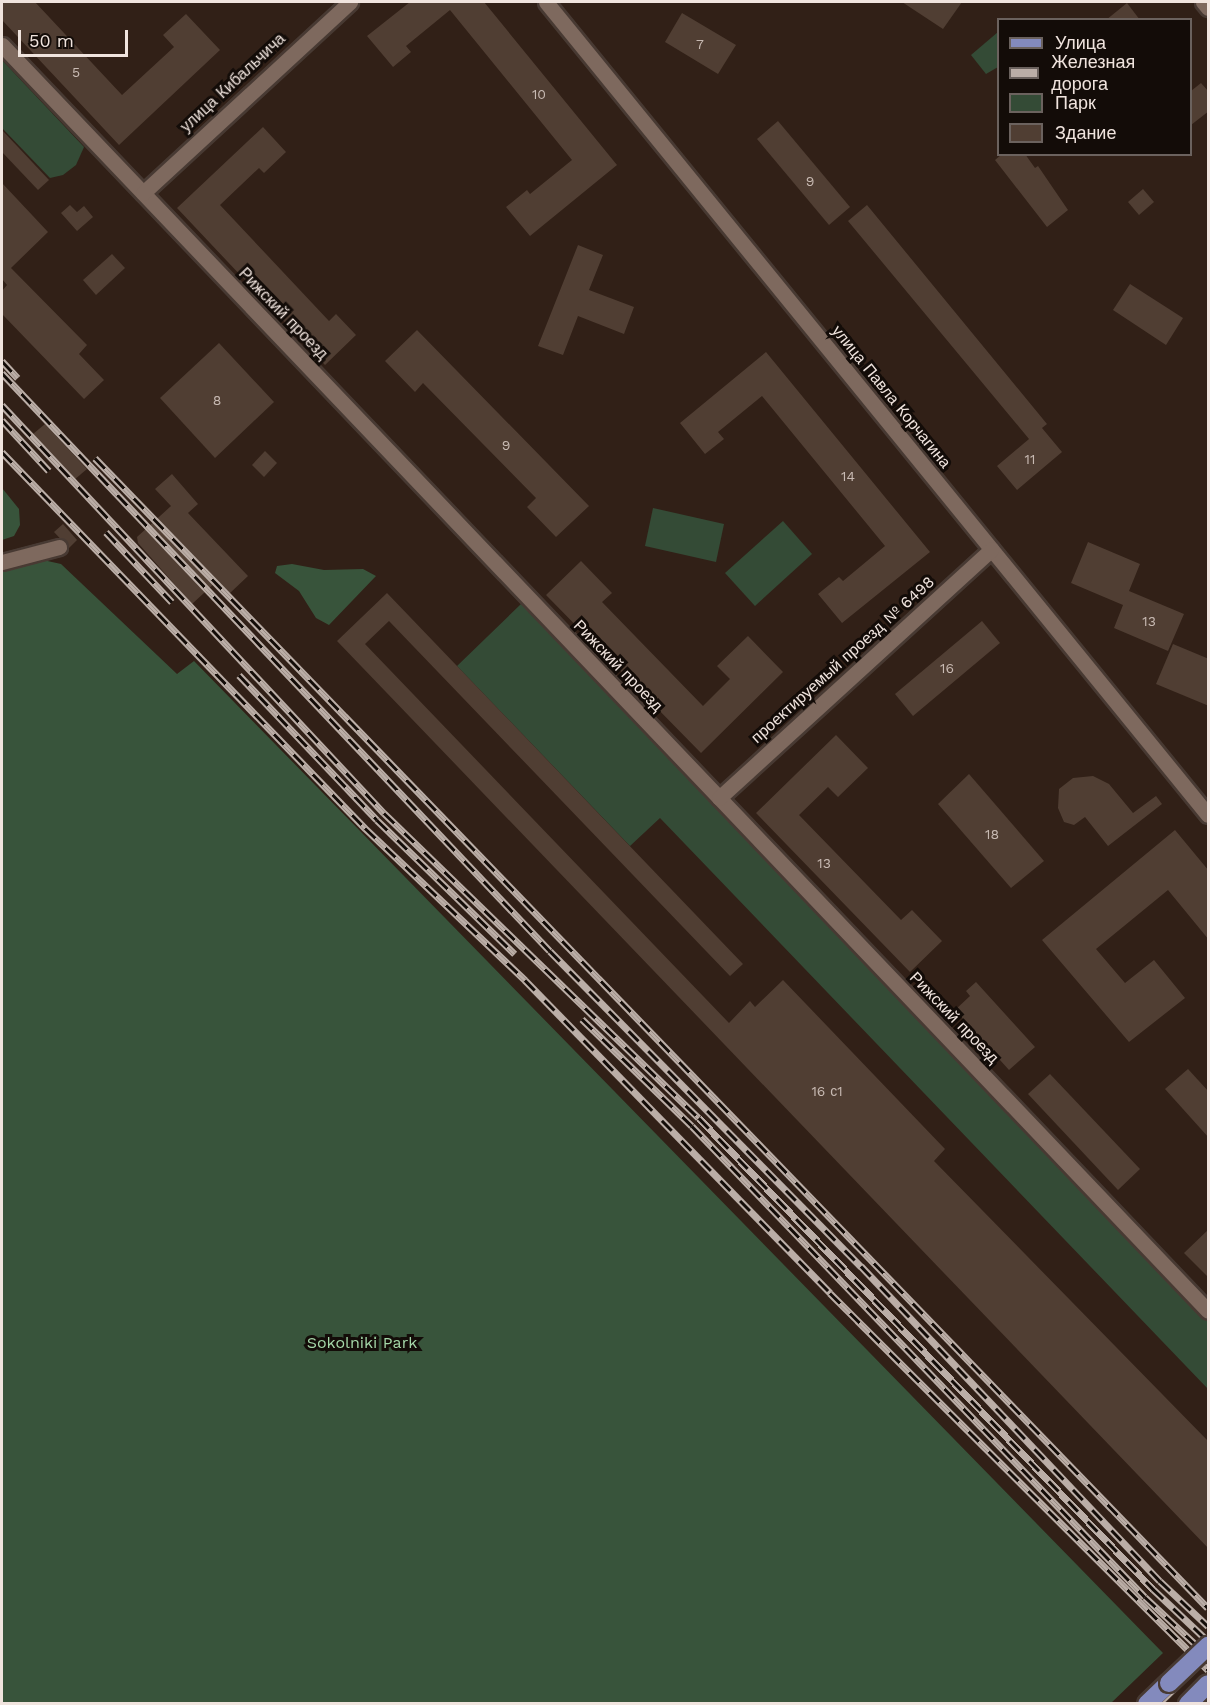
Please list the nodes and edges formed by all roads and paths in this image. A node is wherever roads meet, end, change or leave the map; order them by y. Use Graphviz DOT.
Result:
graph roads {
  1 [pos="350,2"];
  2 [pos="546,2"];
  3 [pos="1203,2"];
  4 [pos="1209,8"];
  5 [pos="2,45"];
  6 [pos="143,193"];
  7 [pos="58,547"];
  8 [pos="992,549"];
  9 [pos="2,562"];
  10 [pos="719,798"];
  11 [pos="1209,815"];
  12 [pos="1209,1311"];
  13 [pos="1209,1646"];
  14 [pos="1209,1684"];
  15 [pos="1188,1703"];
  16 [pos="1147,1704"];
  1 -- 6 [label="street, улица Кибальчича"];
  2 -- 8 [label="street, улица Павла Корчагина"];
  3 -- 4 [label="street"];
  5 -- 6 [label="street, Рижский проезд"];
  6 -- 10 [label="street, Рижский проезд"];
  7 -- 9 [label="street"];
  8 -- 10 [label="street, проектируемый проезд № 6498"];
  8 -- 11 [label="street, улица Павла Корчагина"];
  10 -- 12 [label="street, Рижский проезд"];
  13 -- 16 [label="main road, bridge"];
  14 -- 15 [label="main road"];
}
